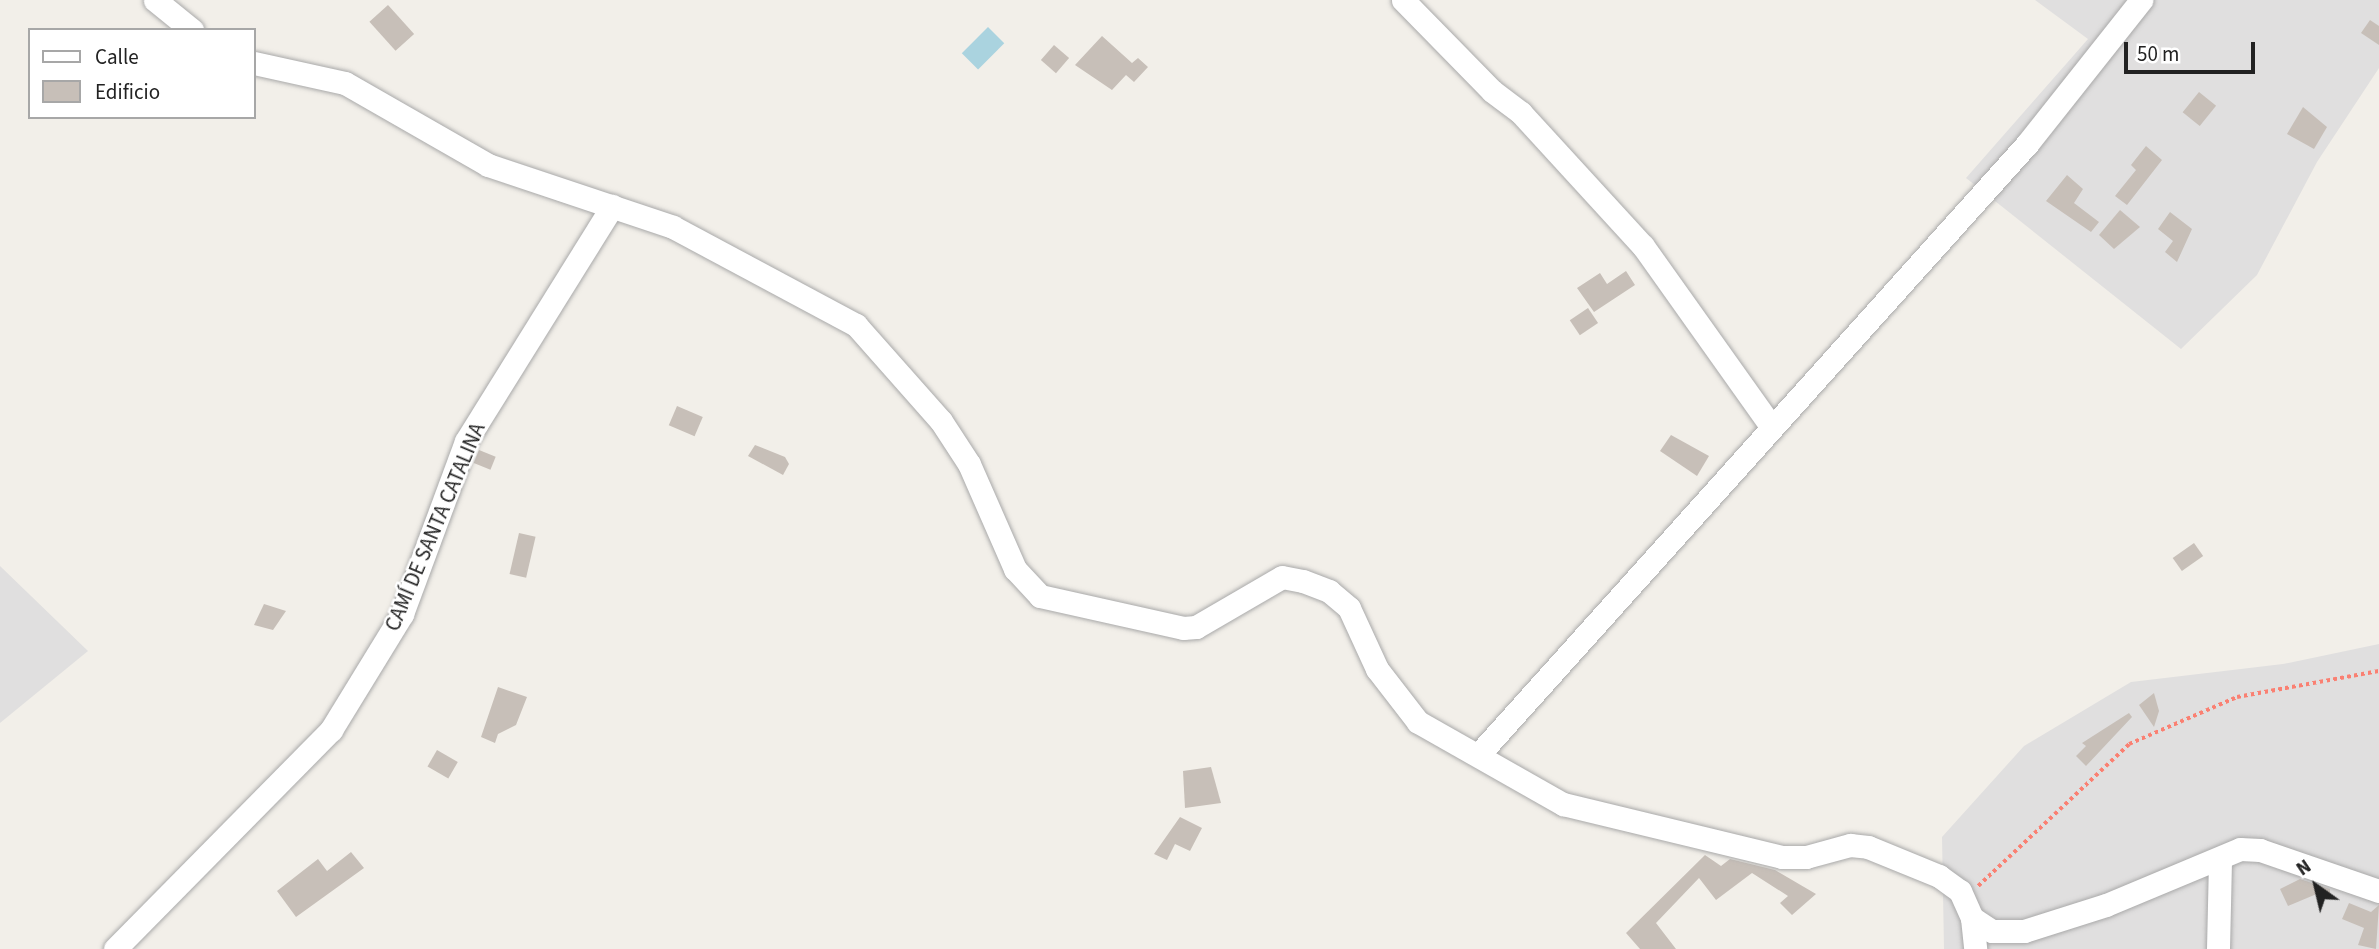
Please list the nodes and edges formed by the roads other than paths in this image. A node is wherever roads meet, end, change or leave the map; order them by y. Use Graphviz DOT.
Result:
graph roads {
  1 [pos="155,0"];
  2 [pos="1403,0"];
  3 [pos="2141,0"];
  4 [pos="190,28"];
  5 [pos="256,63"];
  6 [pos="612,206"];
  7 [pos="1771,426"];
  8 [pos="1480,753"];
  9 [pos="2220,860"];
  10 [pos="2379,891"];
  11 [pos="1968,909"];
  12 [pos="115,949"];
  13 [pos="1975,949"];
  14 [pos="2218,949"];
  1 -- 4 [label="street"];
  2 -- 7 [label="street"];
  3 -- 7 [label="street"];
  5 -- 6 [label="street"];
  6 -- 8 [label="street"];
  6 -- 12 [label="street, CAMÍ DE SANTA CATALINA"];
  7 -- 8 [label="street"];
  8 -- 11 [label="street"];
  9 -- 10 [label="street"];
  9 -- 11 [label="street"];
  9 -- 14 [label="street"];
  11 -- 13 [label="street"];
}
